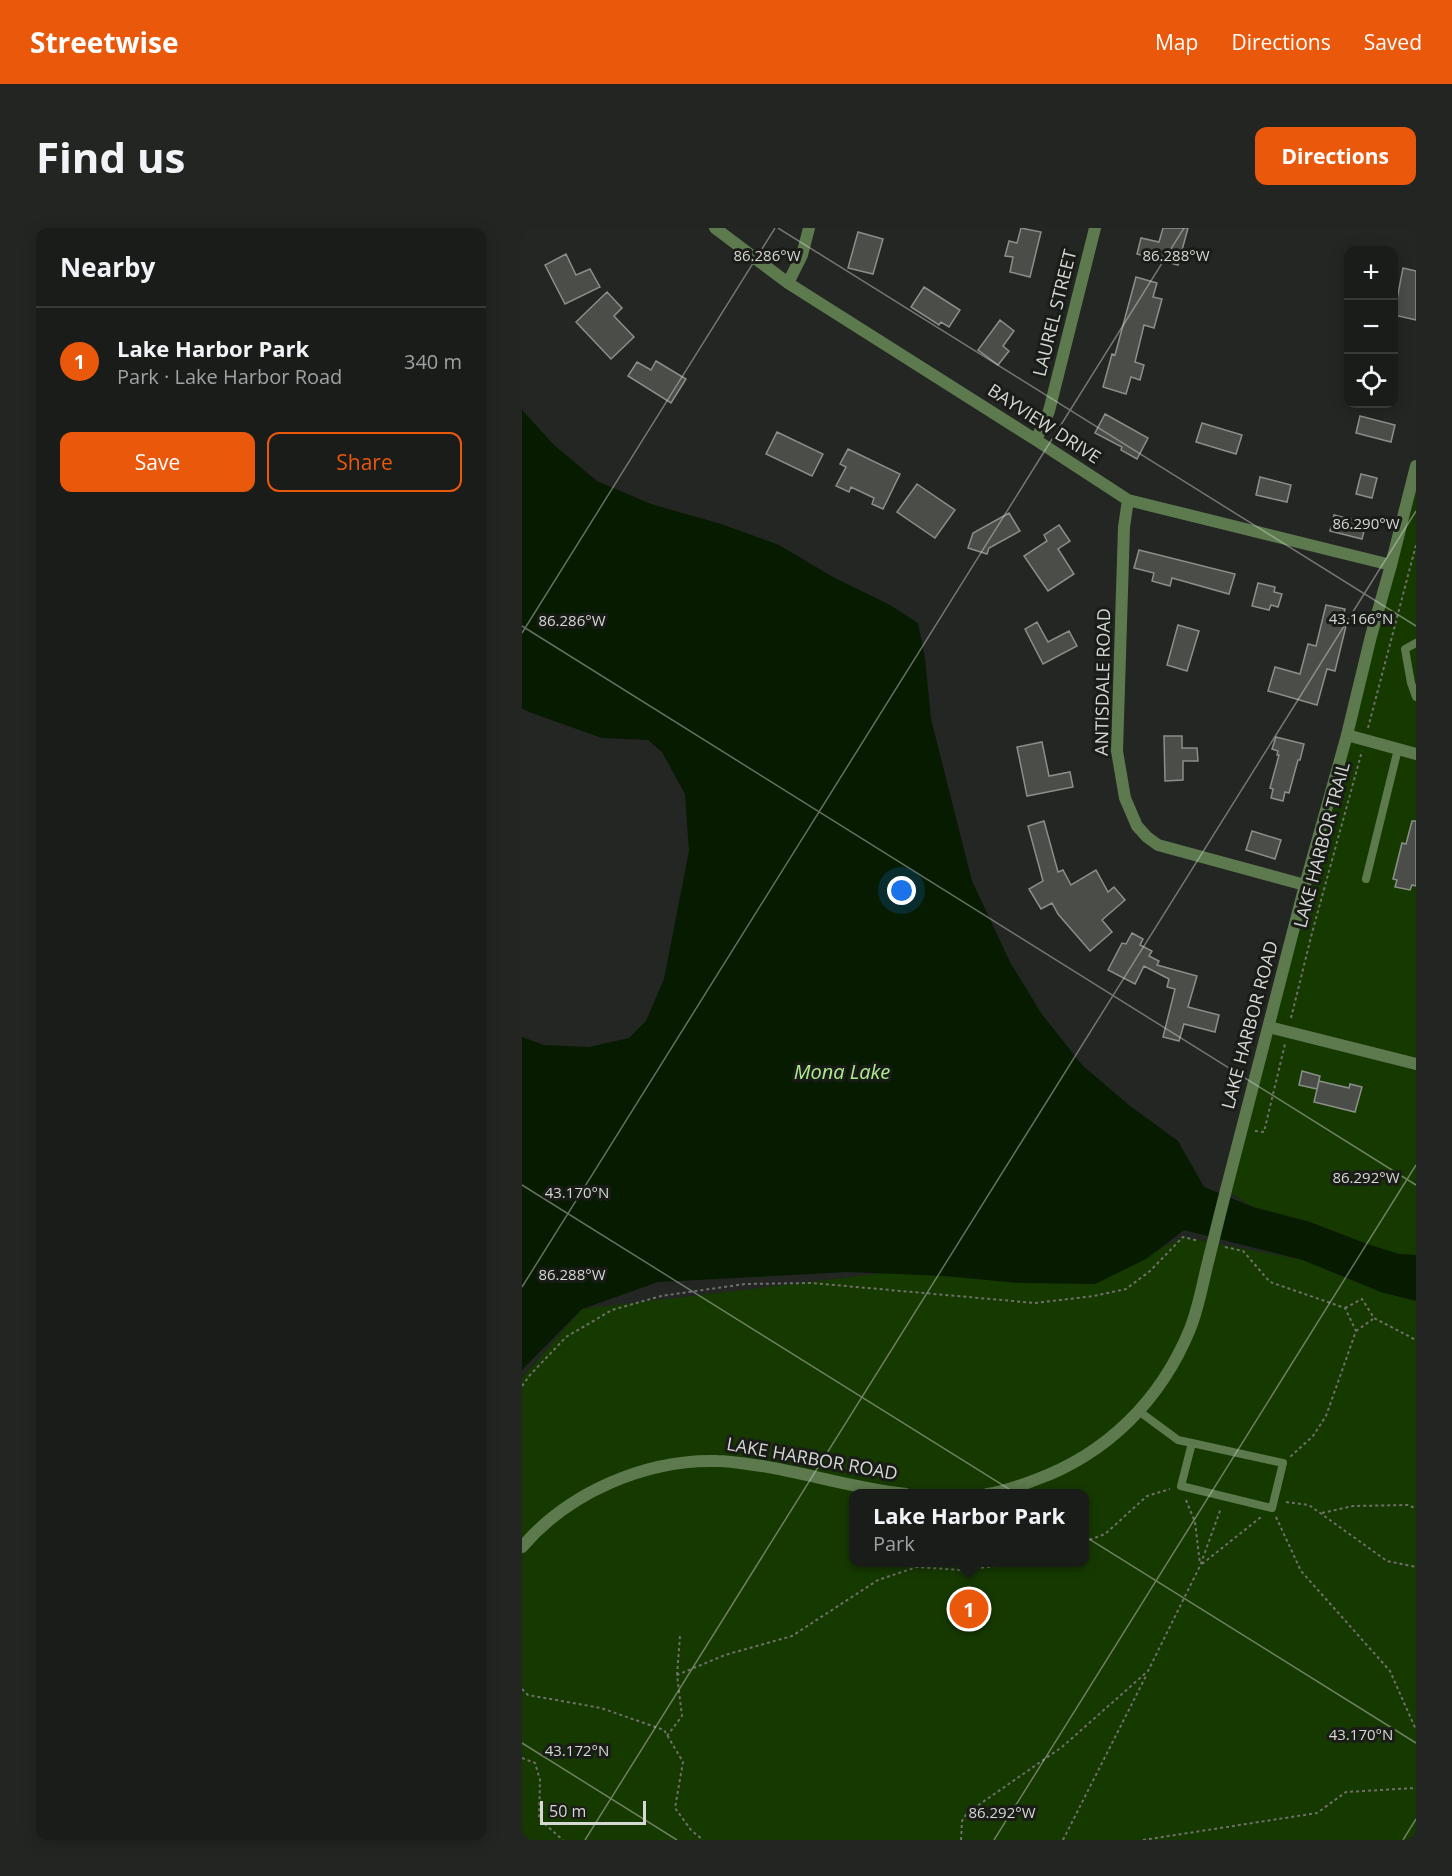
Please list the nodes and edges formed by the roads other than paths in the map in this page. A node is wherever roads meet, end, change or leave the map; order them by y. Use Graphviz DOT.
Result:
graph roads {
  1 [pos="715,228"];
  2 [pos="809,228"];
  3 [pos="1095,228"];
  4 [pos="788,283"];
  5 [pos="1036,440"];
  6 [pos="1416,466"];
  7 [pos="1128,500"];
  8 [pos="1391,565"];
  9 [pos="1416,643"];
  10 [pos="1416,697"];
  11 [pos="1347,735"];
  12 [pos="1398,749"];
  13 [pos="1416,754"];
  14 [pos="1366,879"];
  15 [pos="1305,885"];
  16 [pos="1269,1027"];
  17 [pos="1416,1064"];
  18 [pos="1140,1412"];
  19 [pos="1192,1443"];
  20 [pos="880,1489"];
  21 [pos="1010,1489"];
  22 [pos="522,1547"];
  1 -- 4 [label="street, BAYVIEW DRIVE"];
  2 -- 4 [label="street"];
  3 -- 5 [label="street, LAUREL STREET"];
  4 -- 5 [label="street, BAYVIEW DRIVE"];
  5 -- 7 [label="street, BAYVIEW DRIVE"];
  6 -- 8 [label="street, LAKE HARBOR ROAD"];
  7 -- 8 [label="street, BAYVIEW DRIVE"];
  7 -- 15 [label="street, ANTISDALE ROAD"];
  8 -- 11 [label="street, LAKE HARBOR ROAD"];
  9 -- 10 [label="lane"];
  11 -- 12 [label="street"];
  11 -- 15 [label="street, LAKE HARBOR ROAD"];
  12 -- 13 [label="street"];
  12 -- 14 [label="lane"];
  15 -- 16 [label="street, LAKE HARBOR ROAD"];
  16 -- 17 [label="street"];
  16 -- 18 [label="street, LAKE HARBOR ROAD, bridge"];
  18 -- 19 [label="lane"];
  18 -- 21 [label="street, LAKE HARBOR ROAD"];
  19 -- 19 [label="lane"];
  20 -- 22 [label="street, LAKE HARBOR ROAD"];
}
